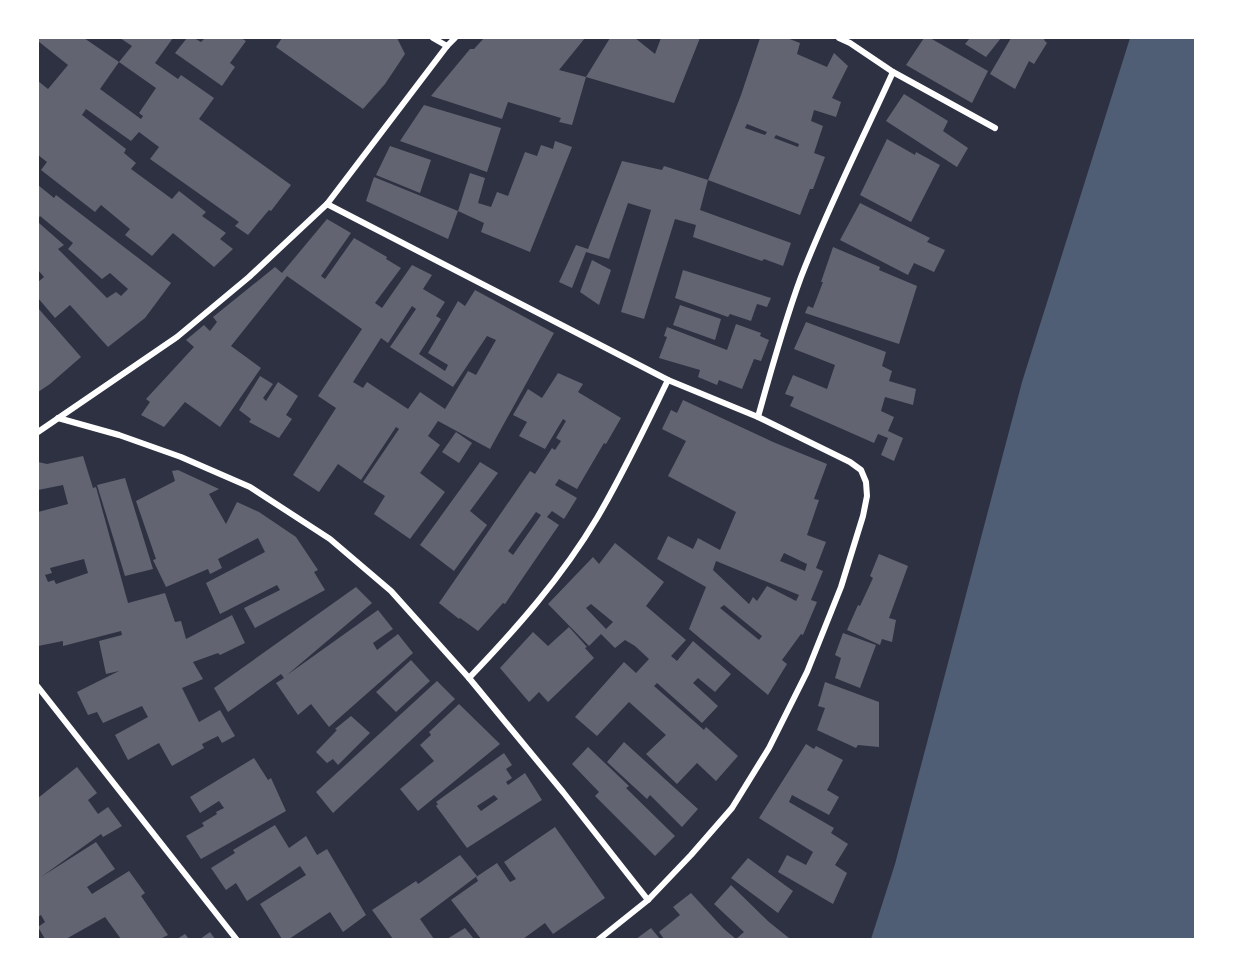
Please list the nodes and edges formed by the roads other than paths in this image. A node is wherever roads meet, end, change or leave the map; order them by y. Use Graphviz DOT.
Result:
graph roads {
  1 [pos="433,38"];
  2 [pos="455,38"];
  3 [pos="839,38"];
  4 [pos="447,46"];
  5 [pos="893,72"];
  6 [pos="995,128"];
  7 [pos="327,204"];
  8 [pos="668,380"];
  9 [pos="758,417"];
  10 [pos="58,418"];
  11 [pos="38,432"];
  12 [pos="469,678"];
  13 [pos="38,687"];
  14 [pos="648,900"];
  15 [pos="237,939"];
  16 [pos="598,939"];
  1 -- 4 [label="street"];
  2 -- 4 [label="street"];
  3 -- 5 [label="street"];
  4 -- 7 [label="street"];
  5 -- 6 [label="street"];
  5 -- 9 [label="street"];
  7 -- 8 [label="street"];
  7 -- 10 [label="street"];
  8 -- 9 [label="street"];
  8 -- 12 [label="street"];
  9 -- 14 [label="street"];
  10 -- 11 [label="street"];
  10 -- 12 [label="street"];
  12 -- 14 [label="street"];
  13 -- 15 [label="street"];
  14 -- 16 [label="street"];
}
